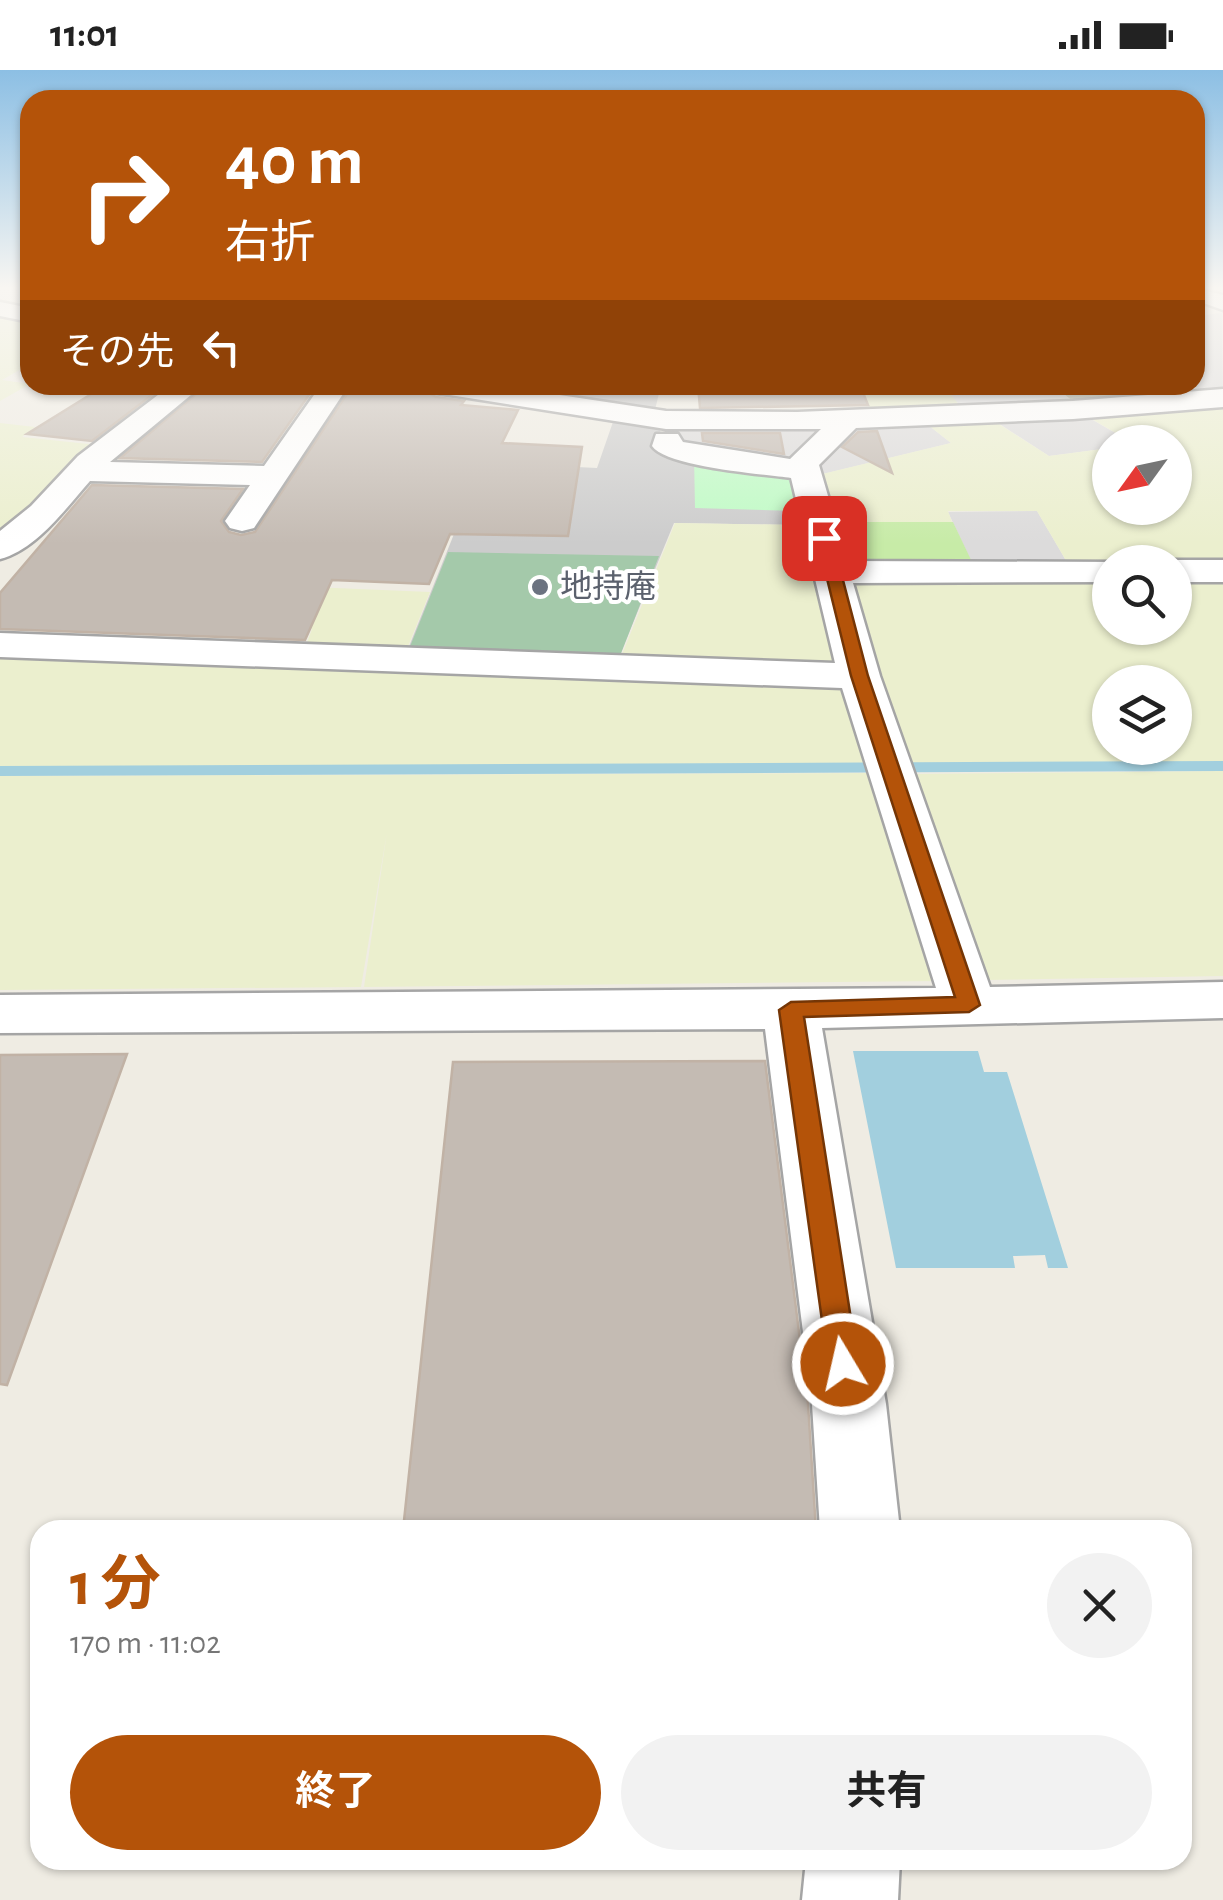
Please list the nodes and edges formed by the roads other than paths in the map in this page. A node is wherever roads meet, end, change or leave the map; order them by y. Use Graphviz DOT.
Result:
graph roads {
  1 [pos="176,395"];
  2 [pos="328,395"];
  3 [pos="502,395"];
  4 [pos="672,395"];
  5 [pos="1194,395"];
  6 [pos="849,418"];
  7 [pos="666,420"];
  8 [pos="82,471"];
  9 [pos="806,471"];
  10 [pos="272,476"];
  11 [pos="242,521"];
  12 [pos="0,548"];
  13 [pos="1092,571"];
  14 [pos="1192,571"];
  15 [pos="1223,571"];
  16 [pos="834,572"];
  17 [pos="0,645"];
  18 [pos="860,676"];
  19 [pos="1223,1000"];
  20 [pos="969,1005"];
  21 [pos="791,1010"];
  22 [pos="0,1014"];
  23 [pos="859,1520"];
  24 [pos="852,1870"];
  25 [pos="850,1900"];
  1 -- 8 [label="street"];
  2 -- 10 [label="street"];
  3 -- 7 [label="street"];
  4 -- 7 [label="street"];
  5 -- 6 [label="street"];
  6 -- 7 [label="street"];
  6 -- 9 [label="street"];
  7 -- 9 [label="street"];
  8 -- 10 [label="street"];
  8 -- 12 [label="street"];
  9 -- 16 [label="street"];
  10 -- 11 [label="street"];
  13 -- 16 [label="street"];
  14 -- 15 [label="street"];
  16 -- 18 [label="street"];
  17 -- 18 [label="street"];
  18 -- 20 [label="street"];
  19 -- 20 [label="street"];
  20 -- 21 [label="street"];
  21 -- 22 [label="street"];
  21 -- 23 [label="street"];
  24 -- 25 [label="street"];
}
